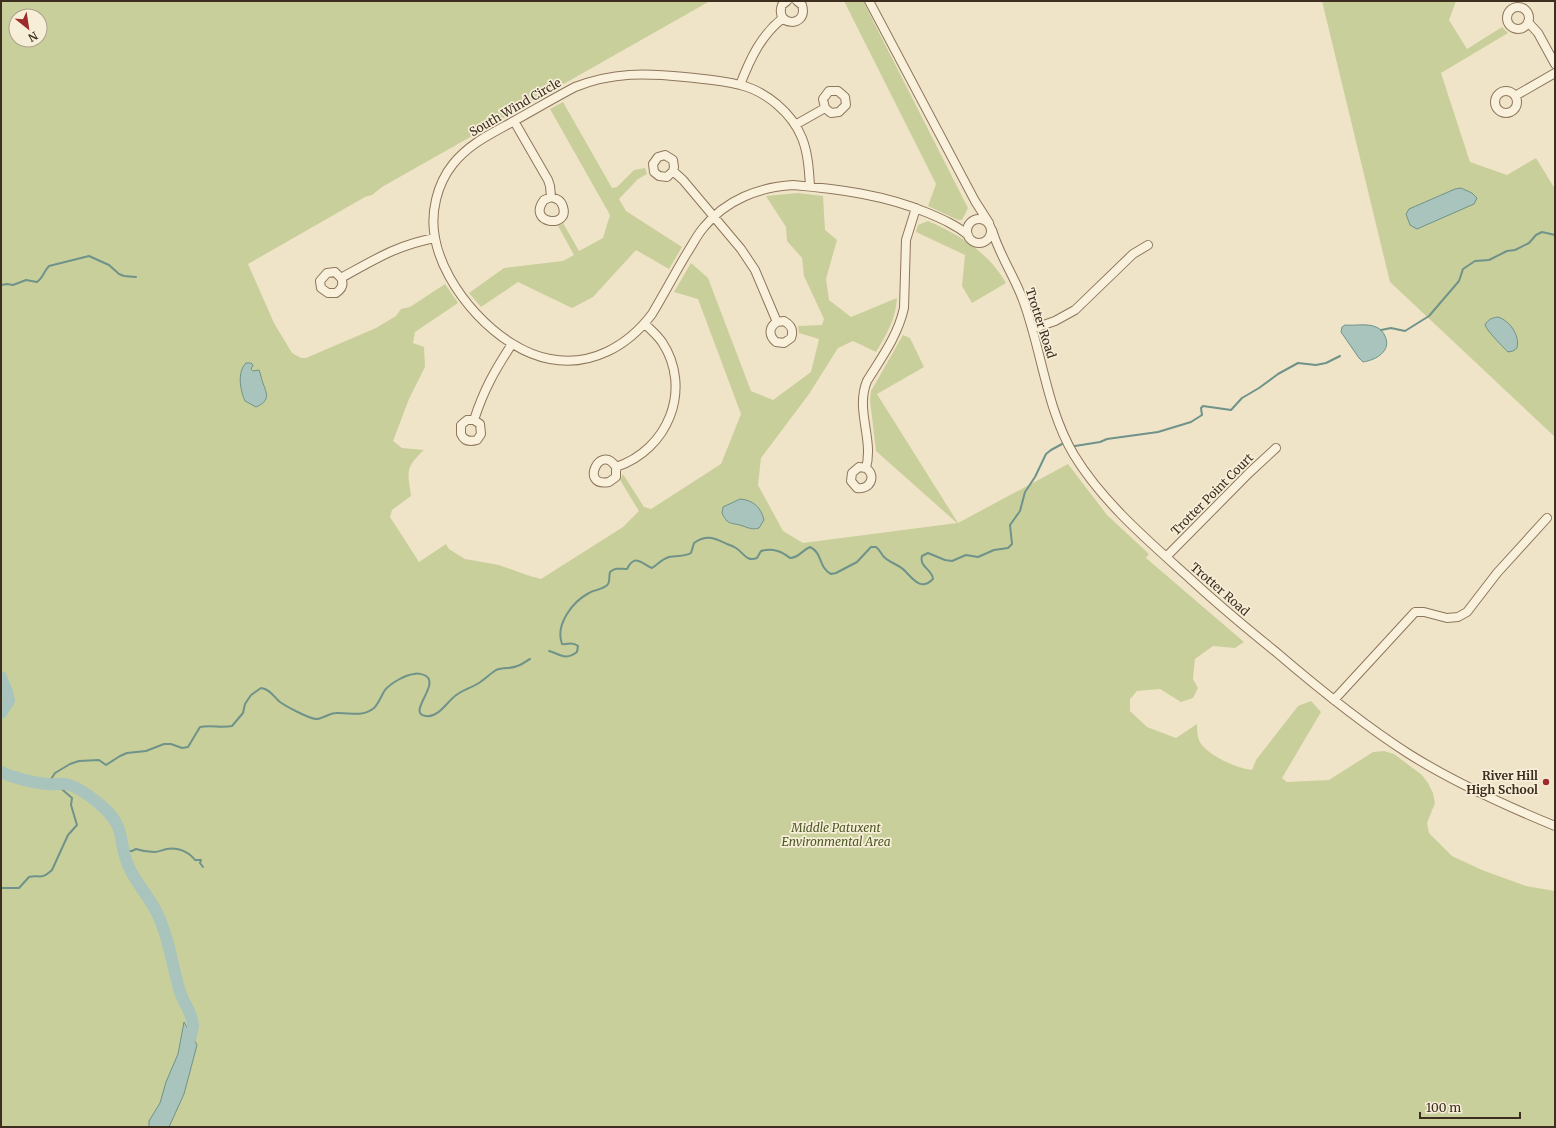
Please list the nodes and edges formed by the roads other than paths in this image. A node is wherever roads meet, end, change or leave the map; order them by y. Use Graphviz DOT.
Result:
graph roads {
  1 [pos="787,1"];
  2 [pos="797,1"];
  3 [pos="869,1"];
  4 [pos="783,18"];
  5 [pos="1528,22"];
  6 [pos="1555,64"];
  7 [pos="1555,73"];
  8 [pos="740,85"];
  9 [pos="1515,96"];
  10 [pos="825,108"];
  11 [pos="514,121"];
  12 [pos="795,125"];
  13 [pos="673,171"];
  14 [pos="810,186"];
  15 [pos="551,198"];
  16 [pos="975,201"];
  17 [pos="916,208"];
  18 [pos="714,216"];
  19 [pos="971,222"];
  20 [pos="950,223"];
  21 [pos="990,226"];
  22 [pos="968,236"];
  23 [pos="435,238"];
  24 [pos="980,243"];
  25 [pos="1148,245"];
  26 [pos="1001,254"];
  27 [pos="341,278"];
  28 [pos="777,322"];
  29 [pos="645,324"];
  30 [pos="1032,329"];
  31 [pos="512,344"];
  32 [pos="474,420"];
  33 [pos="1276,448"];
  34 [pos="616,467"];
  35 [pos="866,468"];
  36 [pos="1547,518"];
  37 [pos="1166,557"];
  38 [pos="1334,700"];
  39 [pos="1555,826"];
  1 -- 4 [label="street"];
  2 -- 4 [label="street"];
  3 -- 16 [label="street, Trotter Road"];
  4 -- 8 [label="street"];
  5 -- 6 [label="street"];
  7 -- 9 [label="street"];
  8 -- 11 [label="street, South Wind Circle"];
  8 -- 12 [label="street, South Wind Circle"];
  10 -- 12 [label="street"];
  11 -- 15 [label="street"];
  11 -- 23 [label="street, South Wind Circle"];
  12 -- 14 [label="street, South Wind Circle"];
  13 -- 18 [label="street"];
  14 -- 17 [label="street, South Wind Circle"];
  14 -- 18 [label="street, South Wind Circle"];
  16 -- 19 [label="street"];
  16 -- 21 [label="street, Trotter Road"];
  17 -- 20 [label="street, South Wind Circle"];
  17 -- 35 [label="street"];
  18 -- 28 [label="street"];
  18 -- 29 [label="street, South Wind Circle"];
  19 -- 20 [label="street, South Wind Circle"];
  19 -- 21 [label="street"];
  19 -- 22 [label="street"];
  20 -- 22 [label="street, South Wind Circle"];
  21 -- 24 [label="street"];
  21 -- 26 [label="street, Trotter Road"];
  22 -- 24 [label="street"];
  23 -- 27 [label="street"];
  23 -- 31 [label="street, South Wind Circle"];
  24 -- 26 [label="street"];
  25 -- 30 [label="street"];
  26 -- 30 [label="street, Trotter Road"];
  29 -- 31 [label="street, South Wind Circle"];
  29 -- 34 [label="street"];
  30 -- 37 [label="street, Trotter Road"];
  31 -- 32 [label="street"];
  33 -- 37 [label="street, Trotter Point Court"];
  36 -- 38 [label="street"];
  37 -- 38 [label="street, Trotter Road"];
  38 -- 39 [label="street, Trotter Road"];
}
